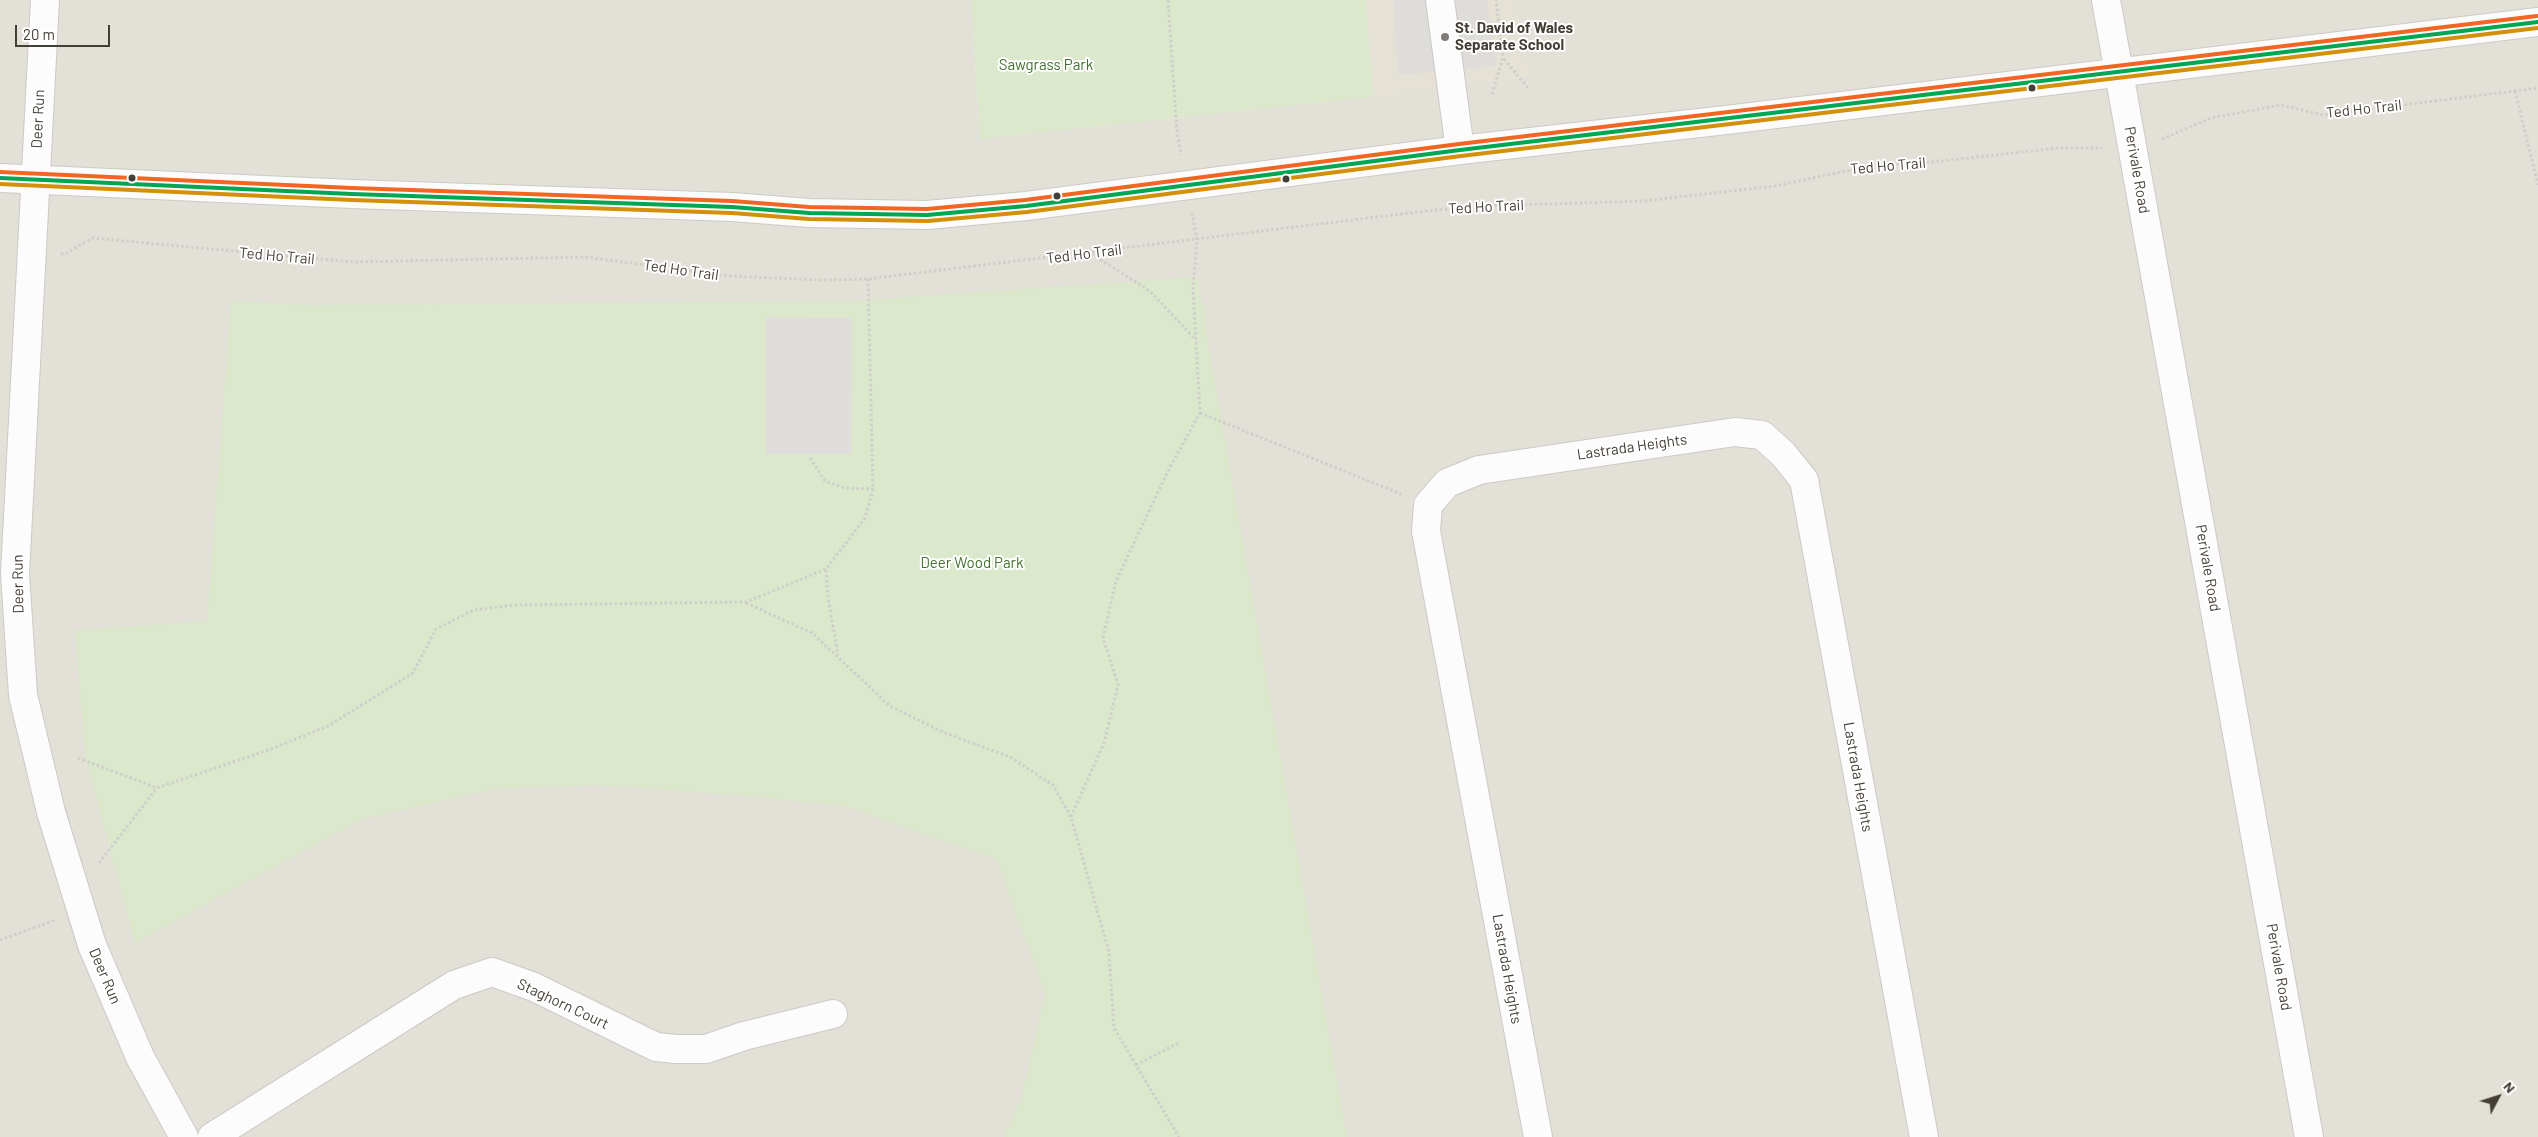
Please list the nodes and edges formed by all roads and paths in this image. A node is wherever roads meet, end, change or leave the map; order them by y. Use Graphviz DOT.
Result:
graph roads {
  1 [pos="45,0"];
  2 [pos="1168,0"];
  3 [pos="1440,0"];
  4 [pos="1496,0"];
  5 [pos="2106,0"];
  6 [pos="2538,22"];
  7 [pos="1503,58"];
  8 [pos="2119,72"];
  9 [pos="2538,88"];
  10 [pos="1529,89"];
  11 [pos="2515,91"];
  12 [pos="1492,94"];
  13 [pos="2166,139"];
  14 [pos="2104,148"];
  15 [pos="1180,150"];
  16 [pos="1460,150"];
  17 [pos="0,178"];
  18 [pos="34,180"];
  19 [pos="2538,185"];
  20 [pos="1193,218"];
  21 [pos="1198,240"];
  22 [pos="65,254"];
  23 [pos="1092,254"];
  24 [pos="868,279"];
  25 [pos="1194,338"];
  26 [pos="1200,413"];
  27 [pos="810,458"];
  28 [pos="872,489"];
  29 [pos="1428,505"];
  30 [pos="826,570"];
  31 [pos="746,602"];
  32 [pos="838,656"];
  33 [pos="78,758"];
  34 [pos="157,788"];
  35 [pos="1071,817"];
  36 [pos="78,902"];
  37 [pos="0,940"];
  38 [pos="833,1014"];
  39 [pos="1178,1043"];
  40 [pos="1136,1065"];
  41 [pos="184,1137"];
  42 [pos="212,1137"];
  43 [pos="1179,1137"];
  44 [pos="1538,1137"];
  45 [pos="1924,1137"];
  46 [pos="2309,1137"];
  1 -- 18 [label="street, Deer Run"];
  2 -- 15 [label="path"];
  3 -- 16 [label="street"];
  4 -- 7 [label="path"];
  5 -- 8 [label="street, Perivale Road"];
  6 -- 8 [label="street"];
  7 -- 10 [label="path"];
  7 -- 12 [label="path"];
  8 -- 16 [label="street"];
  8 -- 46 [label="street, Perivale Road"];
  9 -- 11 [label="path, Ted Ho Trail"];
  11 -- 13 [label="path, Ted Ho Trail"];
  11 -- 19 [label="path"];
  14 -- 21 [label="path, Ted Ho Trail"];
  16 -- 18 [label="street"];
  17 -- 18 [label="street"];
  18 -- 36 [label="street, Deer Run"];
  20 -- 21 [label="path"];
  21 -- 23 [label="path, Ted Ho Trail"];
  21 -- 25 [label="path"];
  22 -- 24 [label="path, Ted Ho Trail"];
  23 -- 24 [label="path, Ted Ho Trail"];
  23 -- 25 [label="path"];
  24 -- 28 [label="path"];
  25 -- 26 [label="path"];
  26 -- 29 [label="path"];
  26 -- 35 [label="path"];
  27 -- 28 [label="path"];
  28 -- 30 [label="path"];
  29 -- 44 [label="street, Lastrada Heights"];
  29 -- 45 [label="street, Lastrada Heights"];
  30 -- 31 [label="path"];
  30 -- 32 [label="path"];
  31 -- 32 [label="path"];
  31 -- 34 [label="path"];
  32 -- 35 [label="path"];
  33 -- 34 [label="path"];
  34 -- 36 [label="path"];
  35 -- 40 [label="path"];
  36 -- 37 [label="path"];
  36 -- 41 [label="street, Deer Run"];
  38 -- 42 [label="street, Staghorn Court"];
  39 -- 40 [label="path"];
  40 -- 43 [label="path"];
}
